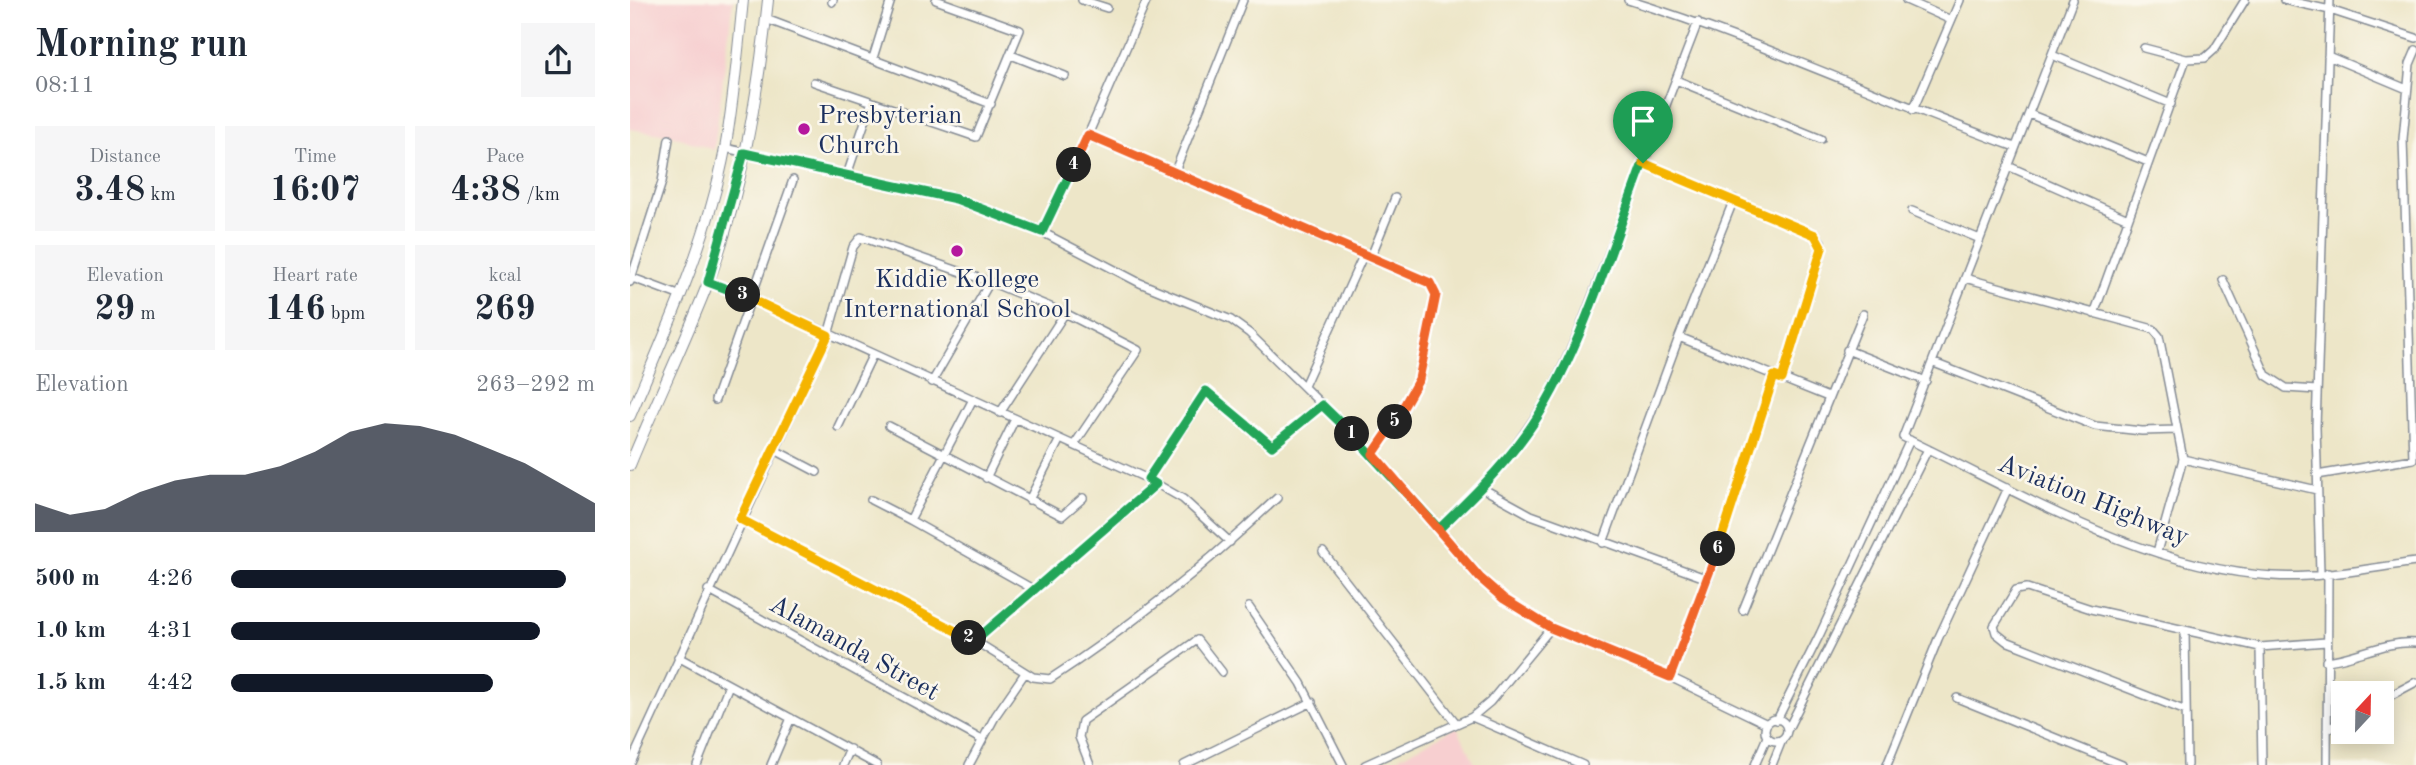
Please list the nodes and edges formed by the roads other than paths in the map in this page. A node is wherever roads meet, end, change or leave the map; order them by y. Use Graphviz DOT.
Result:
graph roads {
  1 [pos="743,0"];
  2 [pos="768,0"];
  3 [pos="891,0"];
  4 [pos="936,0"];
  5 [pos="1082,0"];
  6 [pos="1147,0"];
  7 [pos="1243,0"];
  8 [pos="1628,0"];
  9 [pos="1906,0"];
  10 [pos="1960,0"];
  11 [pos="2073,0"];
  12 [pos="2245,0"];
  13 [pos="2284,0"];
  14 [pos="2330,0"];
  15 [pos="1107,8"];
  16 [pos="2330,10"];
  17 [pos="766,19"];
  18 [pos="1951,20"];
  19 [pos="1698,22"];
  20 [pos="2416,38"];
  21 [pos="2144,47"];
  22 [pos="2416,50"];
  23 [pos="1011,55"];
  24 [pos="2052,55"];
  25 [pos="2328,56"];
  26 [pos="873,58"];
  27 [pos="2186,59"];
  28 [pos="1065,76"];
  29 [pos="1676,80"];
  30 [pos="814,82"];
  31 [pos="2407,89"];
  32 [pos="871,104"];
  33 [pos="991,104"];
  34 [pos="2171,104"];
  35 [pos="1913,110"];
  36 [pos="2029,114"];
  37 [pos="1088,135"];
  38 [pos="669,139"];
  39 [pos="1821,139"];
  40 [pos="2015,147"];
  41 [pos="725,148"];
  42 [pos="744,153"];
  43 [pos="2148,162"];
  44 [pos="1643,163"];
  45 [pos="2008,166"];
  46 [pos="1175,171"];
  47 [pos="847,175"];
  48 [pos="793,180"];
  49 [pos="1395,198"];
  50 [pos="1734,199"];
  51 [pos="1912,211"];
  52 [pos="2128,219"];
  53 [pos="1042,232"];
  54 [pos="1980,239"];
  55 [pos="1366,257"];
  56 [pos="1965,278"];
  57 [pos="631,279"];
  58 [pos="2223,280"];
  59 [pos="708,282"];
  60 [pos="990,282"];
  61 [pos="681,296"];
  62 [pos="753,299"];
  63 [pos="1065,313"];
  64 [pos="1863,314"];
  65 [pos="2094,314"];
  66 [pos="2416,315"];
  67 [pos="2407,316"];
  68 [pos="828,335"];
  69 [pos="1679,337"];
  70 [pos="1847,350"];
  71 [pos="873,354"];
  72 [pos="1934,363"];
  73 [pos="1778,377"];
  74 [pos="1926,381"];
  75 [pos="932,382"];
  76 [pos="1304,386"];
  77 [pos="2318,390"];
  78 [pos="1828,397"];
  79 [pos="715,400"];
  80 [pos="972,401"];
  81 [pos="1322,405"];
  82 [pos="1000,413"];
  83 [pos="630,416"];
  84 [pos="1015,419"];
  85 [pos="890,426"];
  86 [pos="838,427"];
  87 [pos="2178,430"];
  88 [pos="1907,438"];
  89 [pos="1060,439"];
  90 [pos="1074,445"];
  91 [pos="1928,449"];
  92 [pos="775,450"];
  93 [pos="943,454"];
  94 [pos="1373,454"];
  95 [pos="2183,458"];
  96 [pos="2415,462"];
  97 [pos="630,465"];
  98 [pos="817,472"];
  99 [pos="2317,475"];
  100 [pos="986,478"];
  101 [pos="1148,479"];
  102 [pos="1156,484"];
  103 [pos="1482,488"];
  104 [pos="2008,488"];
  105 [pos="2317,490"];
  106 [pos="1083,498"];
  107 [pos="1277,498"];
  108 [pos="871,500"];
  109 [pos="1029,500"];
  110 [pos="740,519"];
  111 [pos="910,520"];
  112 [pos="1439,529"];
  113 [pos="1230,542"];
  114 [pos="1603,543"];
  115 [pos="1323,552"];
  116 [pos="2157,552"];
  117 [pos="2416,562"];
  118 [pos="2324,573"];
  119 [pos="1708,579"];
  120 [pos="1034,589"];
  121 [pos="708,590"];
  122 [pos="1249,607"];
  123 [pos="1743,610"];
  124 [pos="1551,628"];
  125 [pos="2185,630"];
  126 [pos="975,641"];
  127 [pos="2326,642"];
  128 [pos="2416,643"];
  129 [pos="2260,647"];
  130 [pos="678,657"];
  131 [pos="2326,661"];
  132 [pos="1222,672"];
  133 [pos="1025,673"];
  134 [pos="1670,677"];
  135 [pos="2416,682"];
  136 [pos="729,685"];
  137 [pos="2394,694"];
  138 [pos="1957,698"];
  139 [pos="1312,702"];
  140 [pos="2186,711"];
  141 [pos="1472,717"];
  142 [pos="791,718"];
  143 [pos="1777,720"];
  144 [pos="1456,723"];
  145 [pos="1767,724"];
  146 [pos="2331,728"];
  147 [pos="2328,730"];
  148 [pos="1787,731"];
  149 [pos="1767,737"];
  150 [pos="1782,739"];
  151 [pos="982,740"];
  152 [pos="850,749"];
  153 [pos="631,765"];
  154 [pos="697,765"];
  155 [pos="771,765"];
  156 [pos="843,765"];
  157 [pos="877,765"];
  158 [pos="969,765"];
  159 [pos="1090,765"];
  160 [pos="1184,765"];
  161 [pos="1343,765"];
  162 [pos="1365,765"];
  163 [pos="1583,765"];
  164 [pos="1755,765"];
  165 [pos="1772,765"];
  166 [pos="1887,765"];
  167 [pos="2122,765"];
  168 [pos="2187,765"];
  169 [pos="2262,765"];
  170 [pos="2327,765"];
  1 -- 41 [label="main road"];
  2 -- 17 [label="main road"];
  3 -- 26 [label="street"];
  4 -- 23 [label="street"];
  5 -- 15 [label="street"];
  6 -- 37 [label="street"];
  7 -- 46 [label="street"];
  8 -- 19 [label="street"];
  9 -- 18 [label="street"];
  10 -- 18 [label="street"];
  11 -- 24 [label="street"];
  12 -- 27 [label="street"];
  13 -- 16 [label="street"];
  14 -- 16 [label="street"];
  16 -- 20 [label="street"];
  16 -- 25 [label="street"];
  17 -- 26 [label="street"];
  17 -- 42 [label="main road"];
  18 -- 35 [label="street"];
  19 -- 29 [label="street"];
  19 -- 35 [label="street"];
  21 -- 27 [label="street"];
  22 -- 31 [label="street"];
  23 -- 28 [label="street"];
  23 -- 33 [label="street"];
  24 -- 34 [label="street"];
  24 -- 36 [label="street"];
  25 -- 31 [label="street"];
  25 -- 77 [label="street"];
  26 -- 33 [label="street"];
  27 -- 34 [label="street"];
  29 -- 39 [label="street"];
  29 -- 44 [label="street"];
  30 -- 32 [label="street"];
  31 -- 67 [label="street"];
  32 -- 33 [label="street"];
  32 -- 47 [label="street"];
  34 -- 43 [label="street"];
  35 -- 40 [label="street"];
  36 -- 40 [label="street"];
  36 -- 43 [label="street"];
  37 -- 46 [label="street"];
  37 -- 53 [label="street"];
  38 -- 57 [label="street"];
  40 -- 45 [label="street"];
  41 -- 42 [label="street"];
  41 -- 61 [label="main road"];
  42 -- 47 [label="street"];
  42 -- 59 [label="main road"];
  43 -- 52 [label="street"];
  44 -- 50 [label="street"];
  44 -- 103 [label="street"];
  45 -- 52 [label="street"];
  45 -- 54 [label="street"];
  46 -- 55 [label="street"];
  47 -- 53 [label="street"];
  48 -- 62 [label="street"];
  49 -- 55 [label="street"];
  50 -- 69 [label="street"];
  50 -- 73 [label="street"];
  51 -- 54 [label="street"];
  52 -- 65 [label="street"];
  53 -- 76 [label="street"];
  54 -- 56 [label="street"];
  55 -- 76 [label="street"];
  55 -- 94 [label="street"];
  56 -- 65 [label="street"];
  56 -- 72 [label="street"];
  57 -- 61 [label="street"];
  58 -- 77 [label="street"];
  59 -- 62 [label="street"];
  59 -- 97 [label="main road"];
  60 -- 63 [label="street"];
  60 -- 68 [label="street"];
  60 -- 75 [label="street"];
  61 -- 83 [label="main road"];
  62 -- 68 [label="street"];
  62 -- 79 [label="street"];
  63 -- 82 [label="street"];
  63 -- 90 [label="street"];
  64 -- 70 [label="street"];
  65 -- 87 [label="street"];
  66 -- 67 [label="street"];
  67 -- 96 [label="street"];
  68 -- 71 [label="street"];
  68 -- 92 [label="street"];
  69 -- 73 [label="street"];
  69 -- 114 [label="street"];
  70 -- 74 [label="street"];
  70 -- 78 [label="street"];
  71 -- 75 [label="street"];
  71 -- 86 [label="street"];
  72 -- 74 [label="street"];
  72 -- 87 [label="street"];
  73 -- 78 [label="street"];
  73 -- 119 [label="street"];
  74 -- 88 [label="street"];
  75 -- 80 [label="street"];
  76 -- 81 [label="street"];
  77 -- 99 [label="street"];
  78 -- 123 [label="street"];
  80 -- 82 [label="street"];
  80 -- 93 [label="street"];
  81 -- 94 [label="street"];
  81 -- 101 [label="street"];
  82 -- 84 [label="street"];
  84 -- 89 [label="street"];
  84 -- 100 [label="street"];
  85 -- 93 [label="street"];
  87 -- 95 [label="street"];
  88 -- 91 [label="street, Aviation Highway"];
  88 -- 143 [label="street"];
  89 -- 90 [label="street"];
  89 -- 109 [label="street"];
  90 -- 101 [label="street"];
  91 -- 104 [label="street, Aviation Highway"];
  91 -- 148 [label="street"];
  92 -- 98 [label="street"];
  92 -- 110 [label="street"];
  93 -- 100 [label="street"];
  93 -- 111 [label="street"];
  94 -- 112 [label="street"];
  95 -- 105 [label="street"];
  95 -- 116 [label="street"];
  96 -- 99 [label="street"];
  99 -- 105 [label="street"];
  100 -- 109 [label="street"];
  101 -- 102 [label="street"];
  102 -- 113 [label="street"];
  102 -- 120 [label="street"];
  103 -- 112 [label="street"];
  103 -- 114 [label="street"];
  104 -- 116 [label="street, Aviation Highway"];
  104 -- 166 [label="street"];
  105 -- 118 [label="street"];
  106 -- 109 [label="street"];
  107 -- 113 [label="street"];
  108 -- 111 [label="street"];
  110 -- 121 [label="street"];
  110 -- 126 [label="street"];
  111 -- 120 [label="street"];
  112 -- 124 [label="street"];
  113 -- 133 [label="street"];
  114 -- 119 [label="street"];
  115 -- 144 [label="street"];
  116 -- 118 [label="street, Aviation Highway"];
  117 -- 118 [label="street, Aviation Highway"];
  118 -- 127 [label="street"];
  119 -- 134 [label="street"];
  120 -- 126 [label="street"];
  121 -- 130 [label="street"];
  121 -- 151 [label="street, Alamanda Street"];
  122 -- 139 [label="street"];
  124 -- 134 [label="street"];
  124 -- 141 [label="street"];
  125 -- 129 [label="street"];
  125 -- 140 [label="street"];
  125 -- 140 [label="street"];
  126 -- 133 [label="street"];
  127 -- 129 [label="street"];
  127 -- 131 [label="street"];
  128 -- 131 [label="street"];
  129 -- 169 [label="street"];
  130 -- 136 [label="street"];
  130 -- 153 [label="street"];
  131 -- 147 [label="street"];
  132 -- 159 [label="street"];
  133 -- 151 [label="street"];
  134 -- 145 [label="street"];
  135 -- 137 [label="street"];
  136 -- 142 [label="street"];
  136 -- 154 [label="street"];
  138 -- 167 [label="street"];
  139 -- 160 [label="street"];
  139 -- 161 [label="street"];
  140 -- 168 [label="street"];
  141 -- 144 [label="street"];
  141 -- 163 [label="street"];
  142 -- 152 [label="street"];
  142 -- 155 [label="street"];
  143 -- 145 [label="street"];
  143 -- 148 [label="street"];
  144 -- 162 [label="street"];
  145 -- 149 [label="street"];
  146 -- 147 [label="street"];
  147 -- 170 [label="street"];
  148 -- 150 [label="street"];
  149 -- 150 [label="street"];
  149 -- 164 [label="street"];
  150 -- 165 [label="street"];
  151 -- 158 [label="street"];
  152 -- 156 [label="street"];
  152 -- 157 [label="street"];
}
